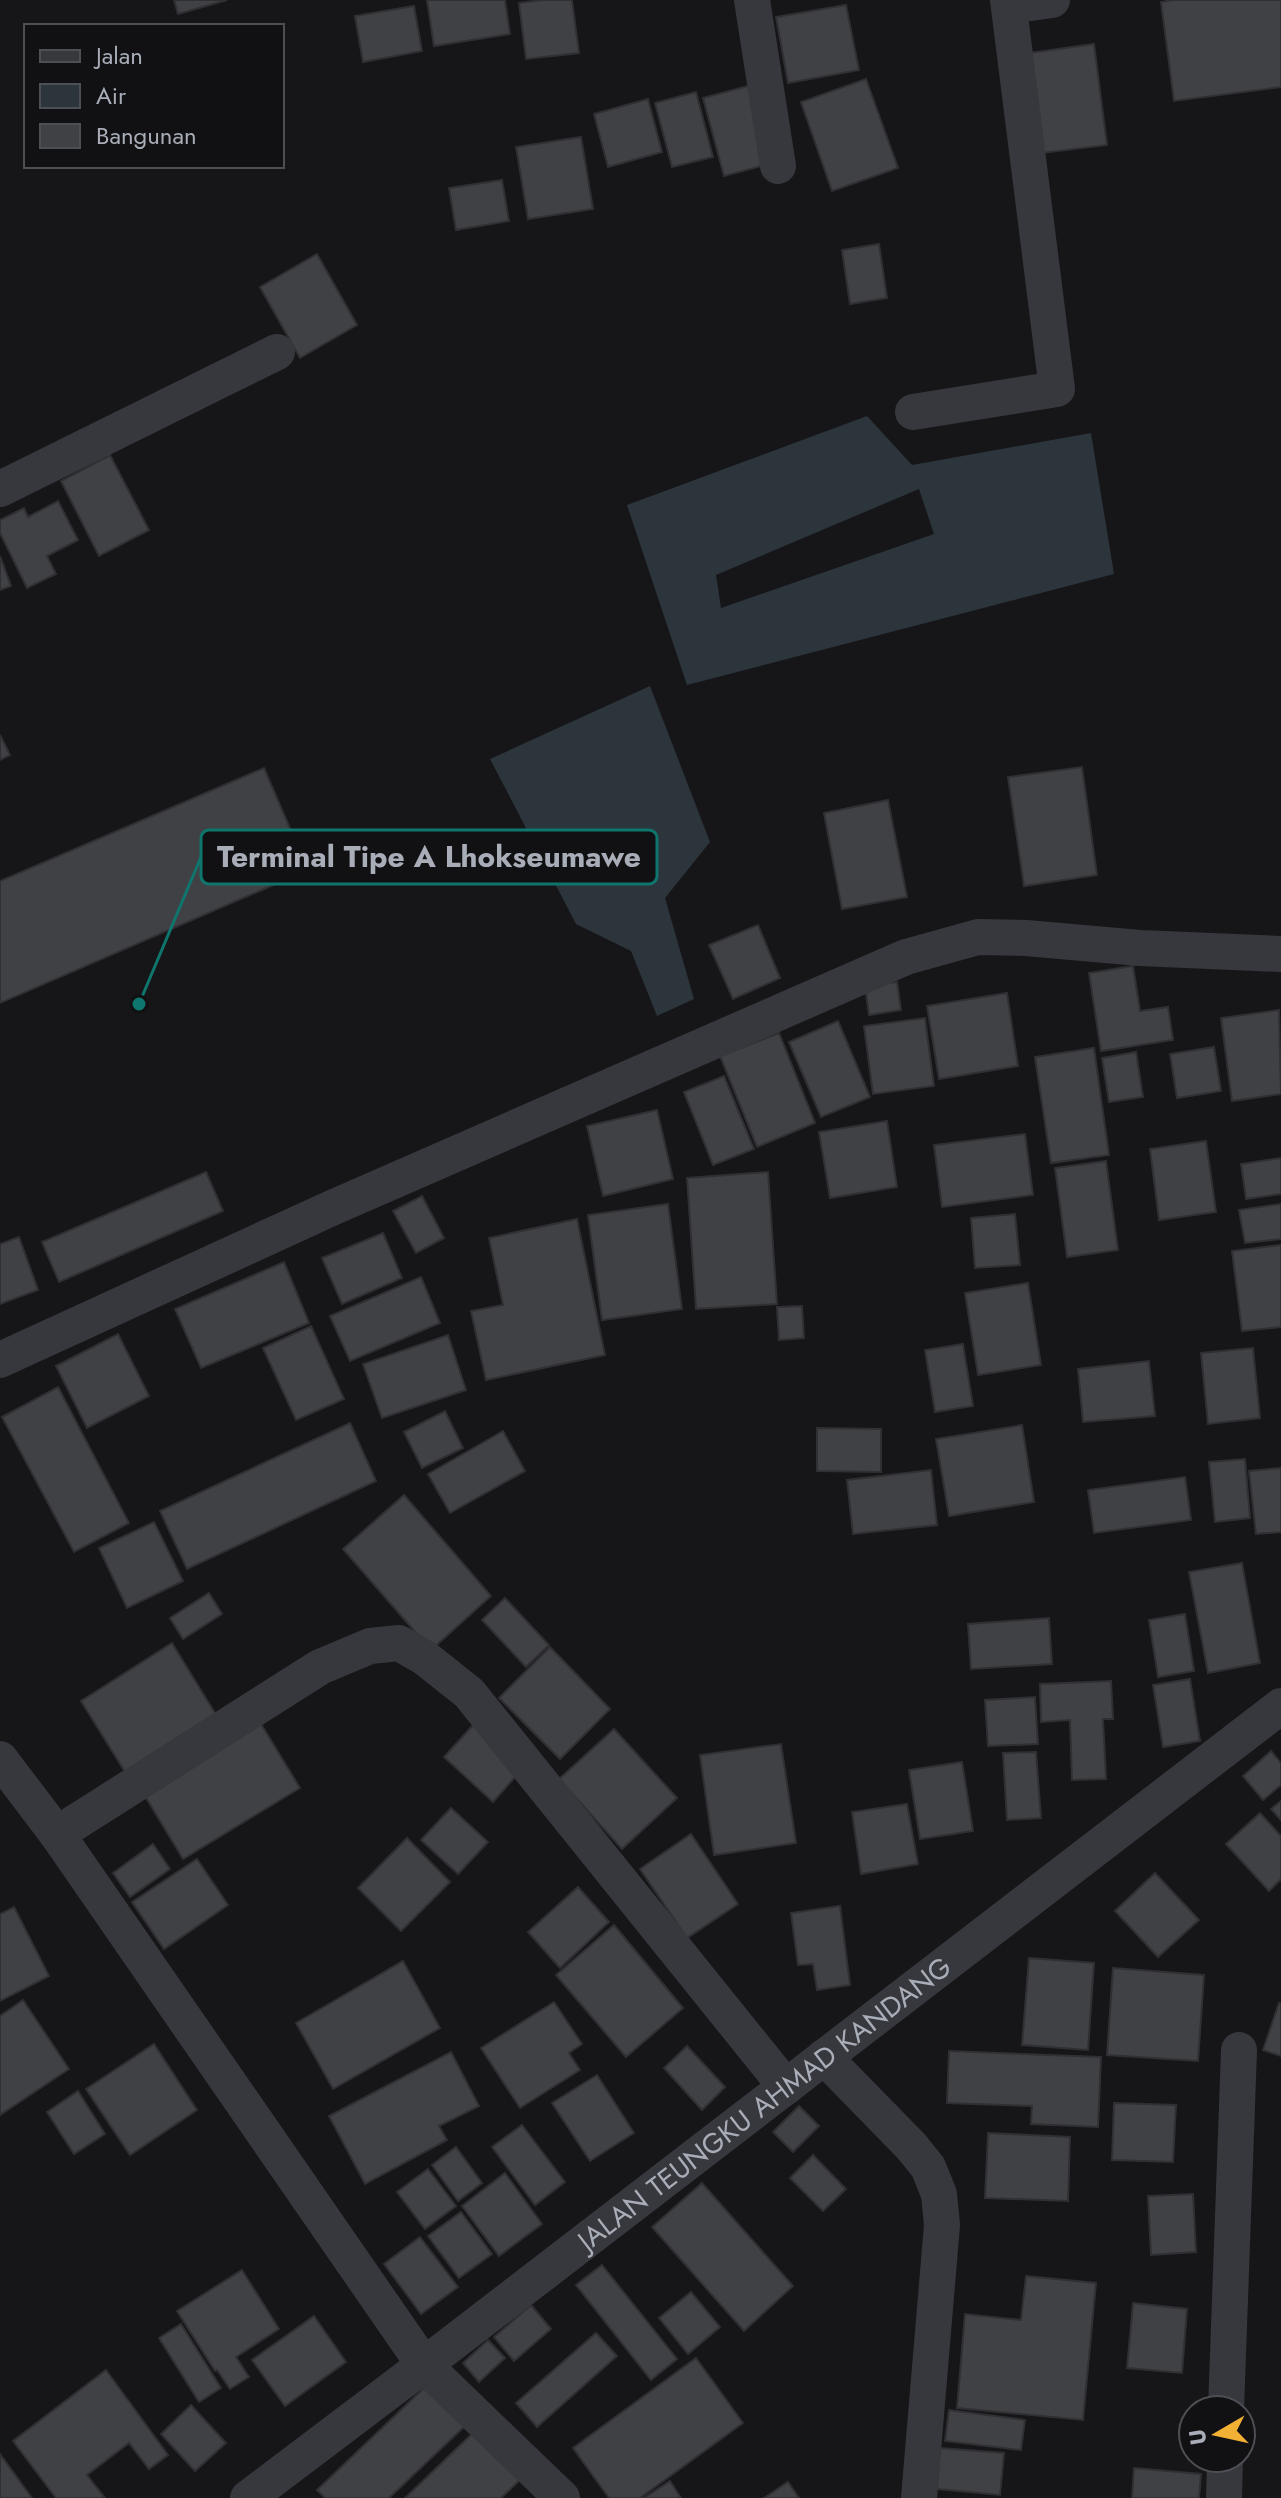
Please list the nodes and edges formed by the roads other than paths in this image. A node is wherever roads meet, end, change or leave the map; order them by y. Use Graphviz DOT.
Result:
graph roads {
  1 [pos="752,0"];
  2 [pos="1052,0"];
  3 [pos="1008,3"];
  4 [pos="778,166"];
  5 [pos="277,352"];
  6 [pos="913,412"];
  7 [pos="0,489"];
  8 [pos="1281,954"];
  9 [pos="0,1360"];
  10 [pos="1281,1706"];
  11 [pos="0,1759"];
  12 [pos="57,1834"];
  13 [pos="1239,2050"];
  14 [pos="824,2057"];
  15 [pos="786,2087"];
  16 [pos="424,2365"];
  17 [pos="1227,2394"];
  18 [pos="1225,2474"];
  19 [pos="248,2498"];
  20 [pos="562,2498"];
  21 [pos="919,2498"];
  22 [pos="1224,2498"];
  1 -- 4 [label="street"];
  2 -- 3 [label="street"];
  3 -- 6 [label="street"];
  5 -- 7 [label="street"];
  8 -- 9 [label="street"];
  10 -- 14 [label="street, JALAN TEUNGKU AHMAD KANDANG"];
  11 -- 12 [label="street"];
  12 -- 15 [label="street"];
  12 -- 16 [label="street"];
  13 -- 17 [label="street"];
  14 -- 15 [label="street, JALAN TEUNGKU AHMAD KANDANG"];
  14 -- 21 [label="street"];
  15 -- 16 [label="street, JALAN TEUNGKU AHMAD KANDANG"];
  16 -- 19 [label="street, JALAN TEUNGKU AHMAD KANDANG"];
  16 -- 20 [label="street"];
  18 -- 22 [label="street"];
}
